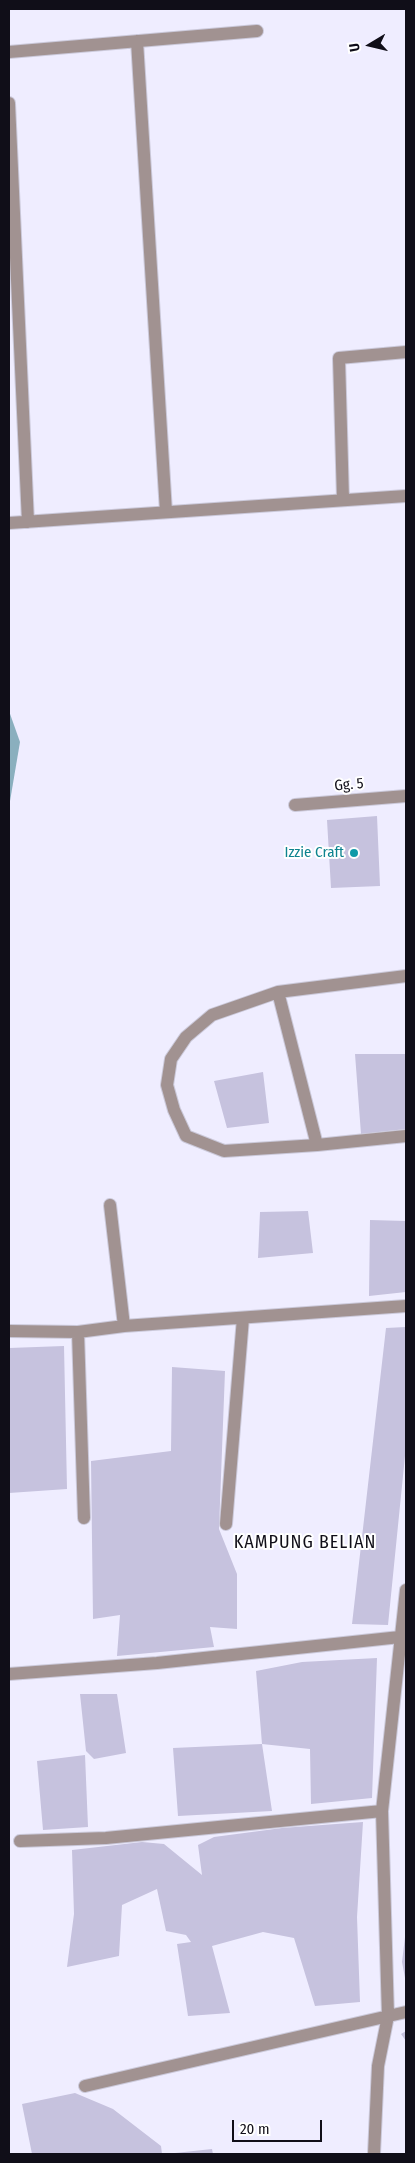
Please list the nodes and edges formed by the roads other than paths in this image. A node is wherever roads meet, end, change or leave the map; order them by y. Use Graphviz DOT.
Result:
graph roads {
  1 [pos="257,31"];
  2 [pos="138,41"];
  3 [pos="9,52"];
  4 [pos="9,103"];
  5 [pos="406,352"];
  6 [pos="406,496"];
  7 [pos="342,500"];
  8 [pos="166,512"];
  9 [pos="28,522"];
  10 [pos="9,523"];
  11 [pos="406,796"];
  12 [pos="295,805"];
  13 [pos="406,976"];
  14 [pos="278,992"];
  15 [pos="406,1136"];
  16 [pos="317,1145"];
  17 [pos="110,1205"];
  18 [pos="406,1306"];
  19 [pos="243,1318"];
  20 [pos="124,1326"];
  21 [pos="9,1331"];
  22 [pos="78,1332"];
  23 [pos="84,1518"];
  24 [pos="226,1524"];
  25 [pos="406,1590"];
  26 [pos="400,1637"];
  27 [pos="9,1674"];
  28 [pos="382,1811"];
  29 [pos="20,1841"];
  30 [pos="406,2012"];
  31 [pos="388,2016"];
  32 [pos="86,2086"];
  33 [pos="374,2154"];
  1 -- 2 [label="street"];
  2 -- 3 [label="street"];
  2 -- 8 [label="street"];
  4 -- 9 [label="street"];
  5 -- 7 [label="street"];
  6 -- 7 [label="street"];
  7 -- 8 [label="street"];
  8 -- 9 [label="street"];
  9 -- 10 [label="street"];
  11 -- 12 [label="street, Gg. 5"];
  13 -- 14 [label="street"];
  14 -- 16 [label="street"];
  14 -- 16 [label="street"];
  15 -- 16 [label="street"];
  17 -- 20 [label="street"];
  18 -- 19 [label="street"];
  19 -- 20 [label="street"];
  19 -- 24 [label="street"];
  20 -- 22 [label="street"];
  21 -- 22 [label="street"];
  22 -- 23 [label="street"];
  25 -- 26 [label="street"];
  26 -- 27 [label="street"];
  26 -- 28 [label="street"];
  28 -- 29 [label="street"];
  28 -- 31 [label="street"];
  30 -- 31 [label="street"];
  31 -- 32 [label="street"];
  31 -- 33 [label="street"];
}
